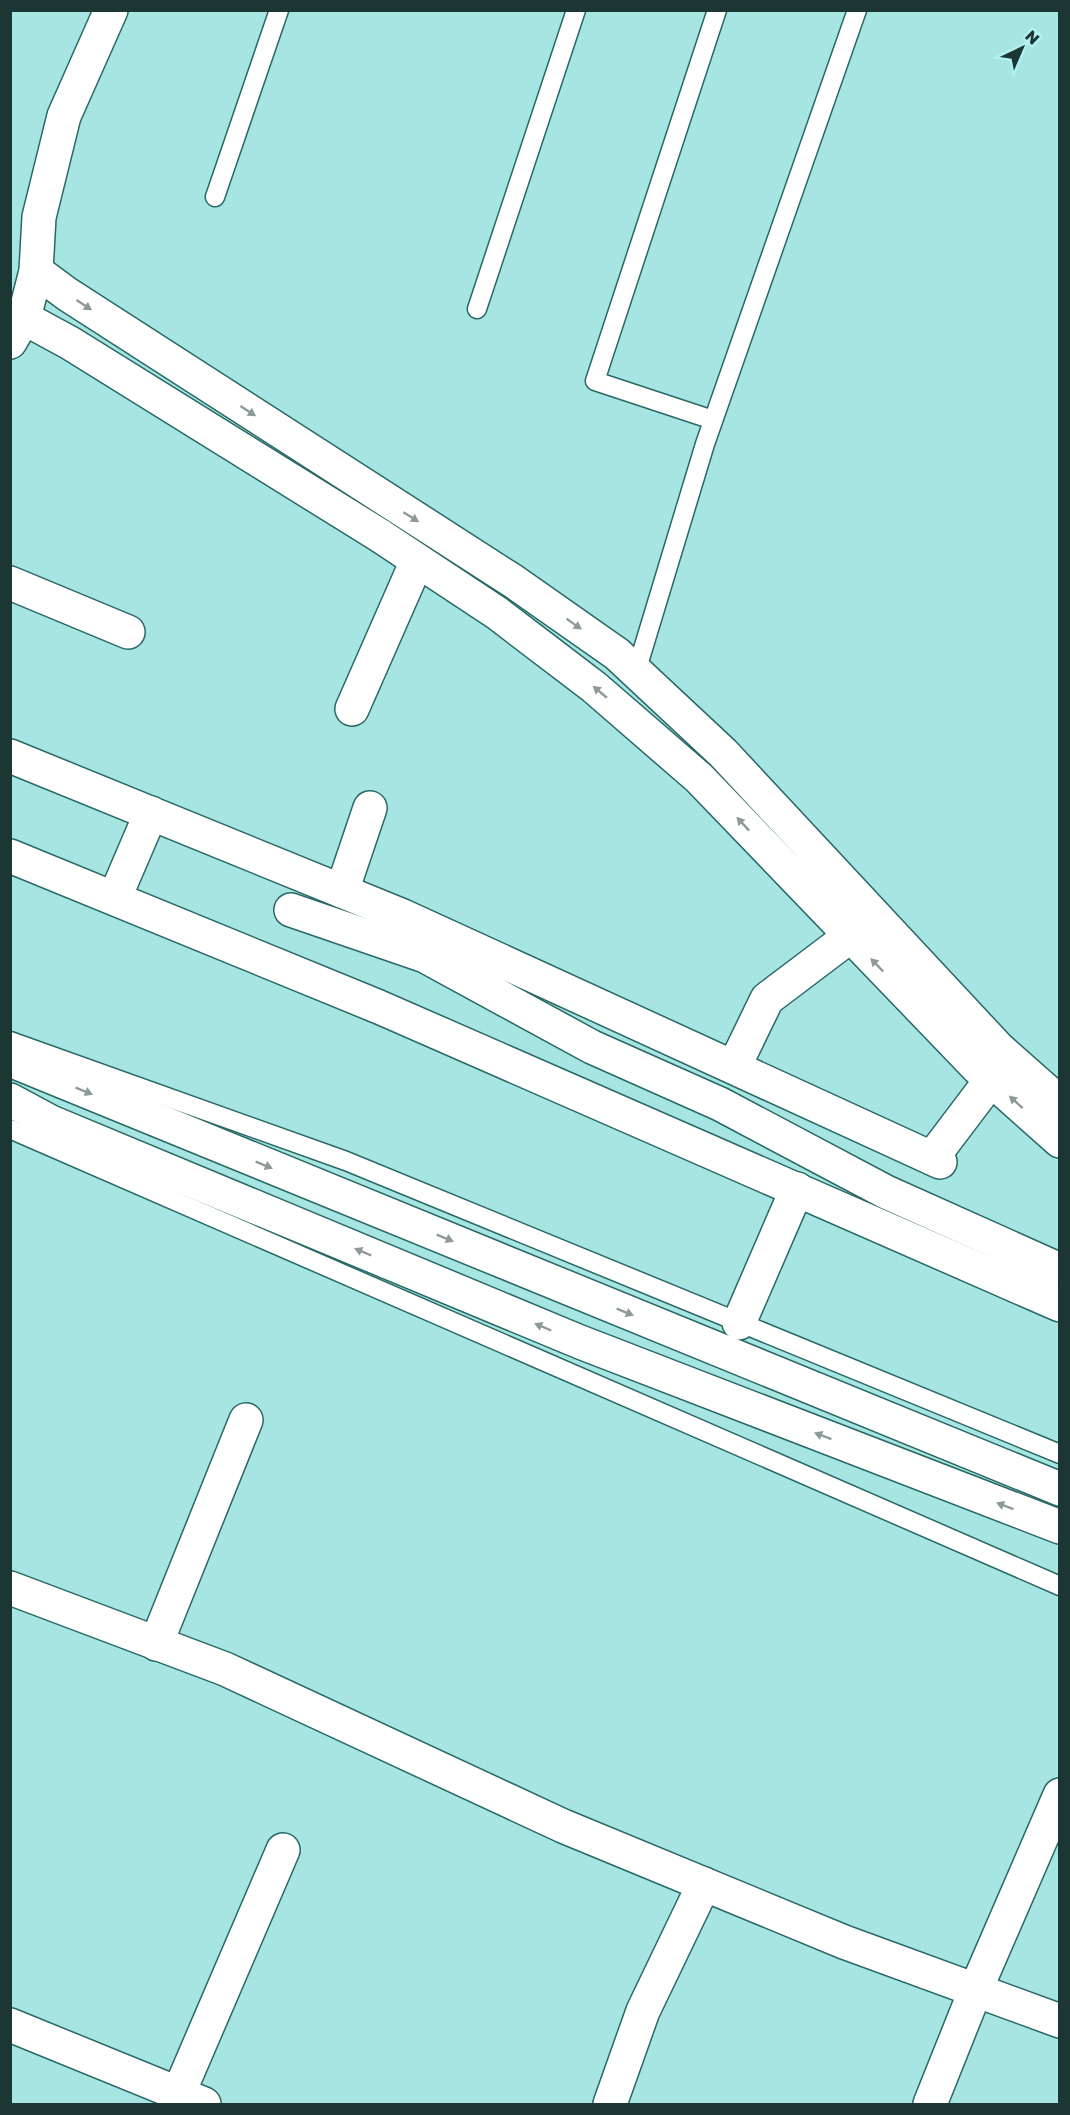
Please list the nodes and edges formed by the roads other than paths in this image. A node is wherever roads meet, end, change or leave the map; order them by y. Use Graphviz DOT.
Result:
graph roads {
  1 [pos="111,10"];
  2 [pos="279,10"];
  3 [pos="576,10"];
  4 [pos="717,10"];
  5 [pos="857,10"];
  6 [pos="215,197"];
  7 [pos="36,271"];
  8 [pos="477,309"];
  9 [pos="17,330"];
  10 [pos="713,420"];
  11 [pos="417,561"];
  12 [pos="10,583"];
  13 [pos="128,632"];
  14 [pos="636,672"];
  15 [pos="352,709"];
  16 [pos="10,756"];
  17 [pos="370,808"];
  18 [pos="151,813"];
  19 [pos="10,856"];
  20 [pos="342,891"];
  21 [pos="115,897"];
  22 [pos="291,910"];
  23 [pos="849,937"];
  24 [pos="10,1041"];
  25 [pos="10,1060"];
  26 [pos="734,1067"];
  27 [pos="992,1080"];
  28 [pos="10,1101"];
  29 [pos="1059,1103"];
  30 [pos="843,1117"];
  31 [pos="10,1129"];
  32 [pos="1059,1141"];
  33 [pos="824,1159"];
  34 [pos="803,1191"];
  35 [pos="1059,1270"];
  36 [pos="1059,1305"];
  37 [pos="739,1323"];
  38 [pos="246,1420"];
  39 [pos="1059,1454"];
  40 [pos="1059,1489"];
  41 [pos="1059,1527"];
  42 [pos="1059,1586"];
  43 [pos="10,1588"];
  44 [pos="156,1644"];
  45 [pos="1059,1795"];
  46 [pos="283,1850"];
  47 [pos="704,1884"];
  48 [pos="976,1989"];
  49 [pos="1059,2021"];
  50 [pos="10,2025"];
  51 [pos="186,2101"];
  52 [pos="610,2104"];
  53 [pos="930,2104"];
  1 -- 7 [label="street"];
  2 -- 6 [label="lane"];
  3 -- 8 [label="lane"];
  4 -- 10 [label="lane"];
  5 -- 10 [label="lane"];
  7 -- 9 [label="street"];
  7 -- 14 [label="street, one-way"];
  9 -- 11 [label="street"];
  10 -- 14 [label="lane"];
  11 -- 15 [label="street"];
  23 -- 11 [label="street, one-way"];
  12 -- 13 [label="street"];
  14 -- 29 [label="street"];
  16 -- 18 [label="street"];
  17 -- 20 [label="street"];
  18 -- 20 [label="street"];
  18 -- 21 [label="street"];
  19 -- 21 [label="street"];
  20 -- 26 [label="street"];
  21 -- 34 [label="street"];
  22 -- 33 [label="street"];
  23 -- 26 [label="street"];
  27 -- 23 [label="street, one-way"];
  24 -- 37 [label="lane"];
  25 -- 40 [label="street, one-way"];
  26 -- 30 [label="street"];
  27 -- 30 [label="street"];
  32 -- 27 [label="street, one-way"];
  41 -- 28 [label="street, one-way"];
  30 -- 33 [label="street"];
  31 -- 42 [label="lane"];
  33 -- 34 [label="street"];
  33 -- 35 [label="street"];
  34 -- 36 [label="street"];
  34 -- 37 [label="street"];
  37 -- 39 [label="lane"];
  38 -- 44 [label="street"];
  43 -- 44 [label="street"];
  44 -- 47 [label="street"];
  45 -- 48 [label="street"];
  46 -- 51 [label="street"];
  47 -- 48 [label="street"];
  47 -- 52 [label="street"];
  48 -- 49 [label="street"];
  48 -- 53 [label="street"];
  50 -- 51 [label="street"];
}
